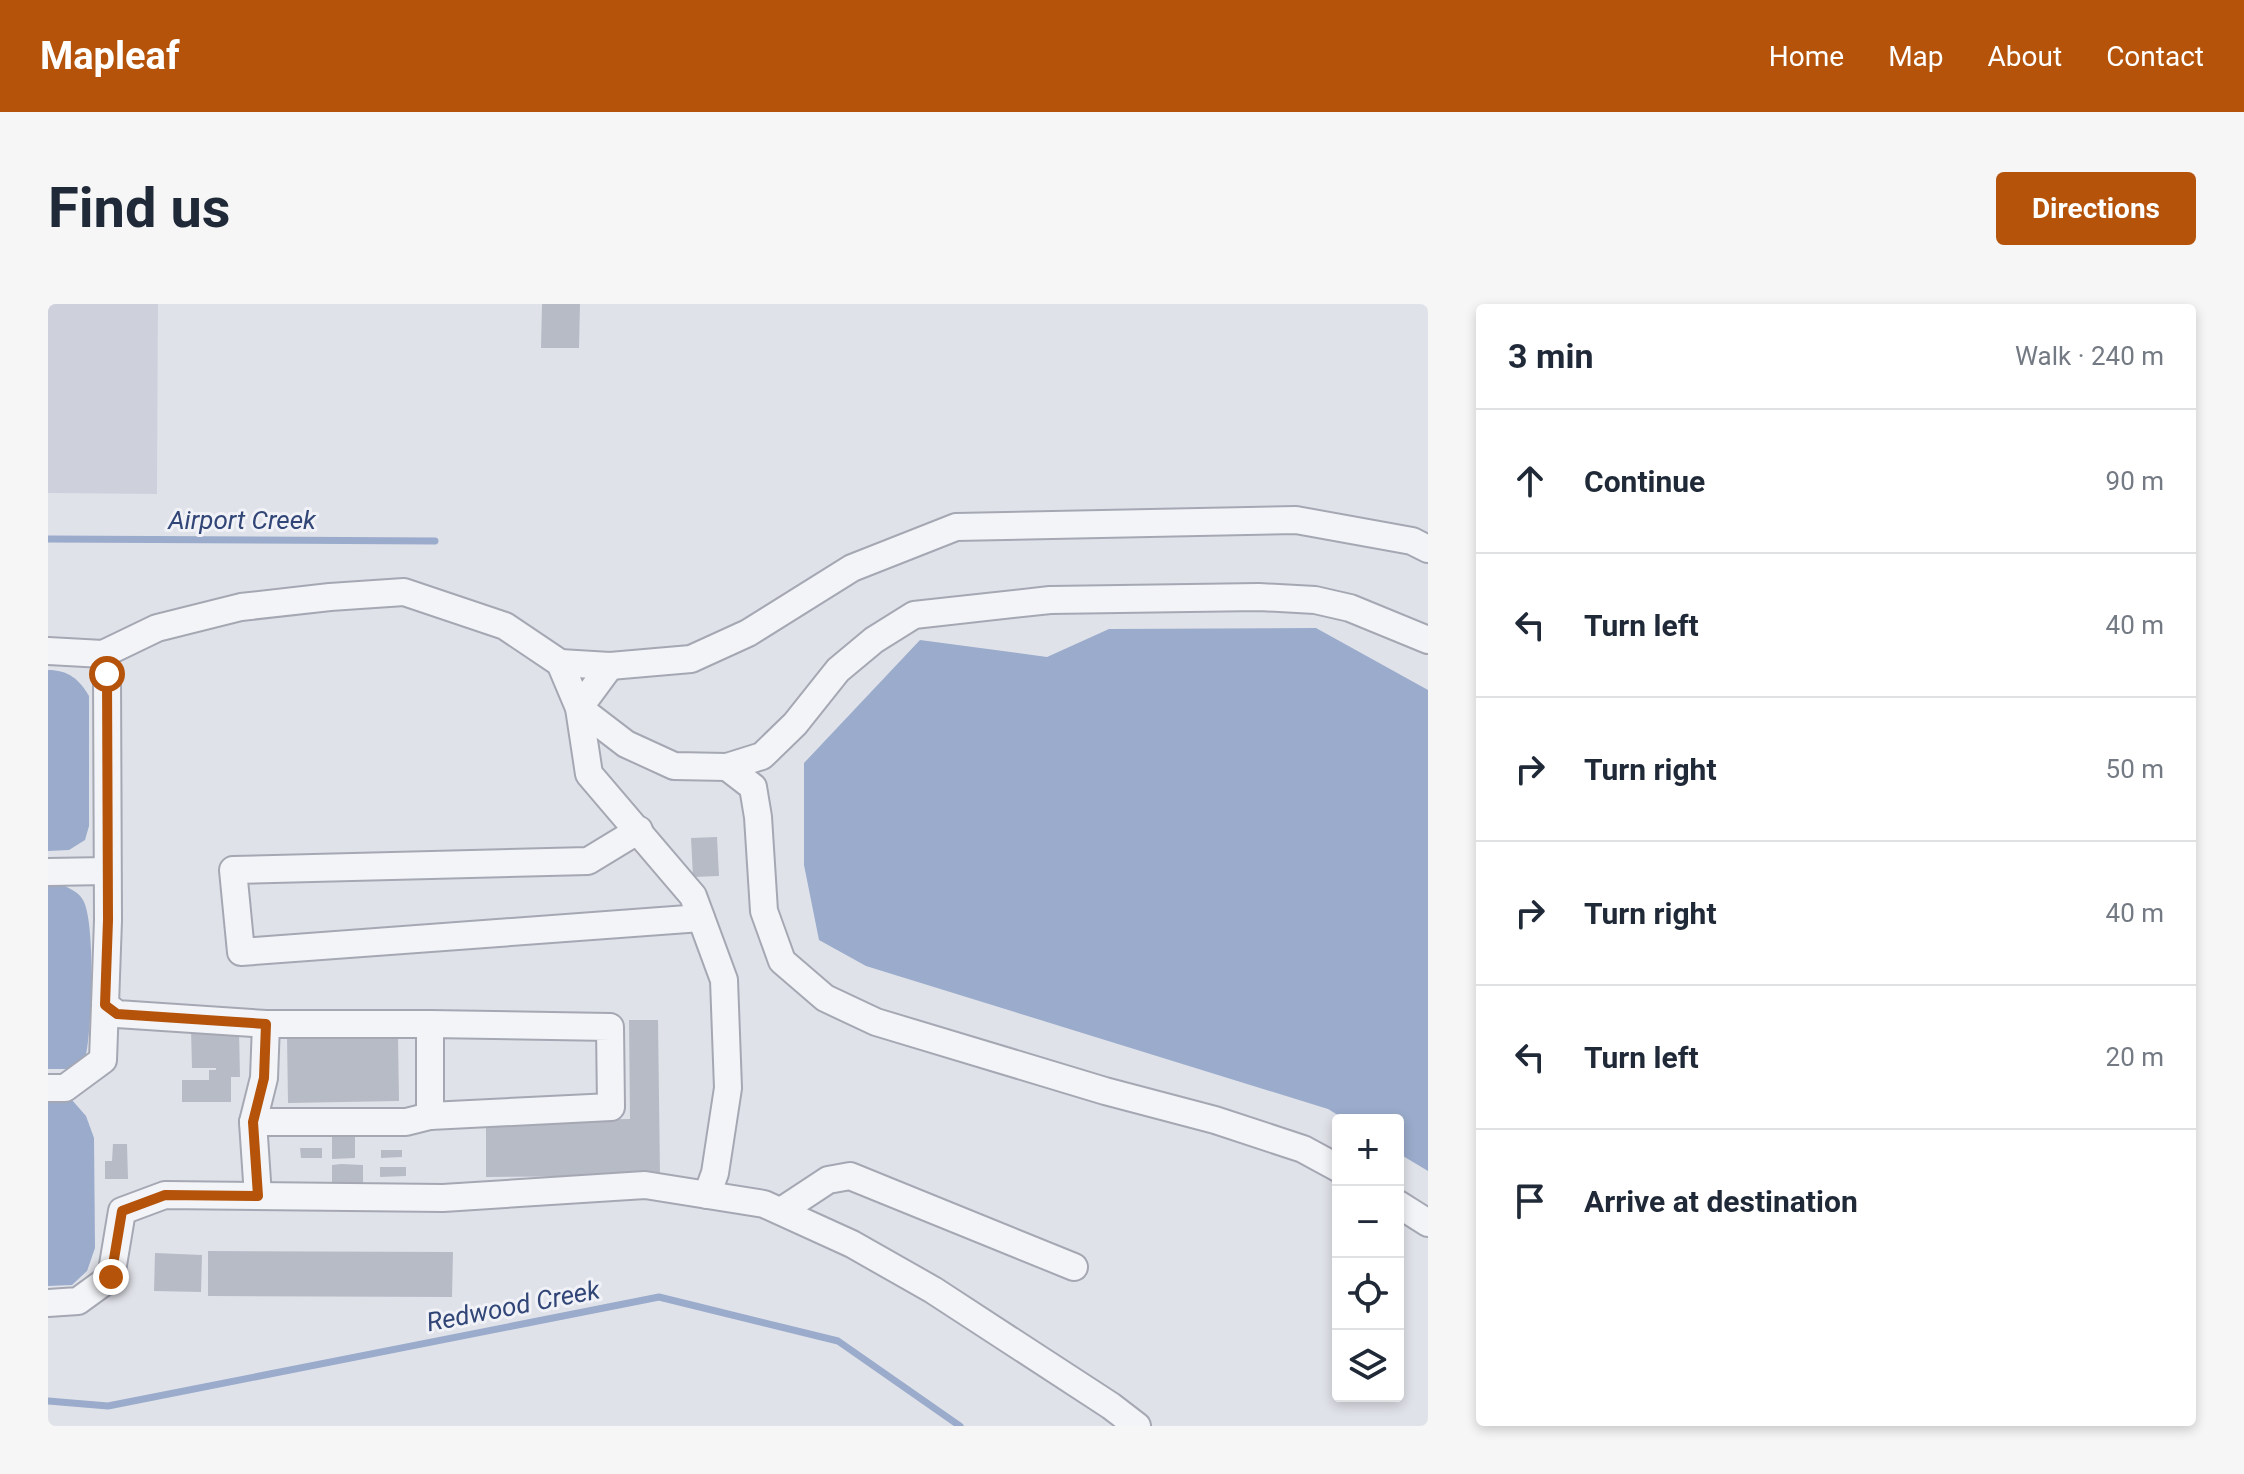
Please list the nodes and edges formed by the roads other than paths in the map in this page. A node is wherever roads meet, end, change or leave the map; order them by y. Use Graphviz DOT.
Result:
graph roads {
  1 [pos="1428,549"];
  2 [pos="1428,640"];
  3 [pos="48,651"];
  4 [pos="103,654"];
  5 [pos="560,663"];
  6 [pos="610,666"];
  7 [pos="579,708"];
  8 [pos="762,756"];
  9 [pos="727,767"];
  10 [pos="753,787"];
  11 [pos="639,830"];
  12 [pos="107,871"];
  13 [pos="48,872"];
  14 [pos="701,918"];
  15 [pos="105,1005"];
  16 [pos="266,1024"];
  17 [pos="430,1024"];
  18 [pos="48,1088"];
  19 [pos="430,1116"];
  20 [pos="253,1122"];
  21 [pos="1332,1165"];
  22 [pos="707,1195"];
  23 [pos="258,1196"];
  24 [pos="1404,1208"];
  25 [pos="781,1211"];
  26 [pos="1428,1223"];
  27 [pos="1074,1267"];
  28 [pos="48,1303"];
  29 [pos="1137,1426"];
  1 -- 6 [label="lane"];
  2 -- 8 [label="lane"];
  3 -- 4 [label="lane"];
  4 -- 5 [label="lane"];
  4 -- 12 [label="lane"];
  5 -- 6 [label="lane"];
  5 -- 7 [label="lane"];
  6 -- 7 [label="lane"];
  7 -- 9 [label="lane"];
  7 -- 11 [label="lane"];
  8 -- 9 [label="lane"];
  8 -- 10 [label="lane"];
  9 -- 10 [label="lane"];
  10 -- 21 [label="lane"];
  11 -- 14 [label="lane"];
  11 -- 14 [label="lane"];
  12 -- 13 [label="lane"];
  12 -- 15 [label="lane"];
  14 -- 22 [label="lane"];
  15 -- 16 [label="lane"];
  15 -- 18 [label="lane"];
  16 -- 17 [label="lane"];
  16 -- 20 [label="lane"];
  17 -- 19 [label="lane"];
  17 -- 19 [label="lane"];
  19 -- 20 [label="lane"];
  20 -- 23 [label="lane"];
  22 -- 23 [label="lane"];
  22 -- 25 [label="lane"];
  23 -- 28 [label="lane"];
  24 -- 26 [label="lane"];
  25 -- 27 [label="lane"];
  25 -- 29 [label="lane"];
}
